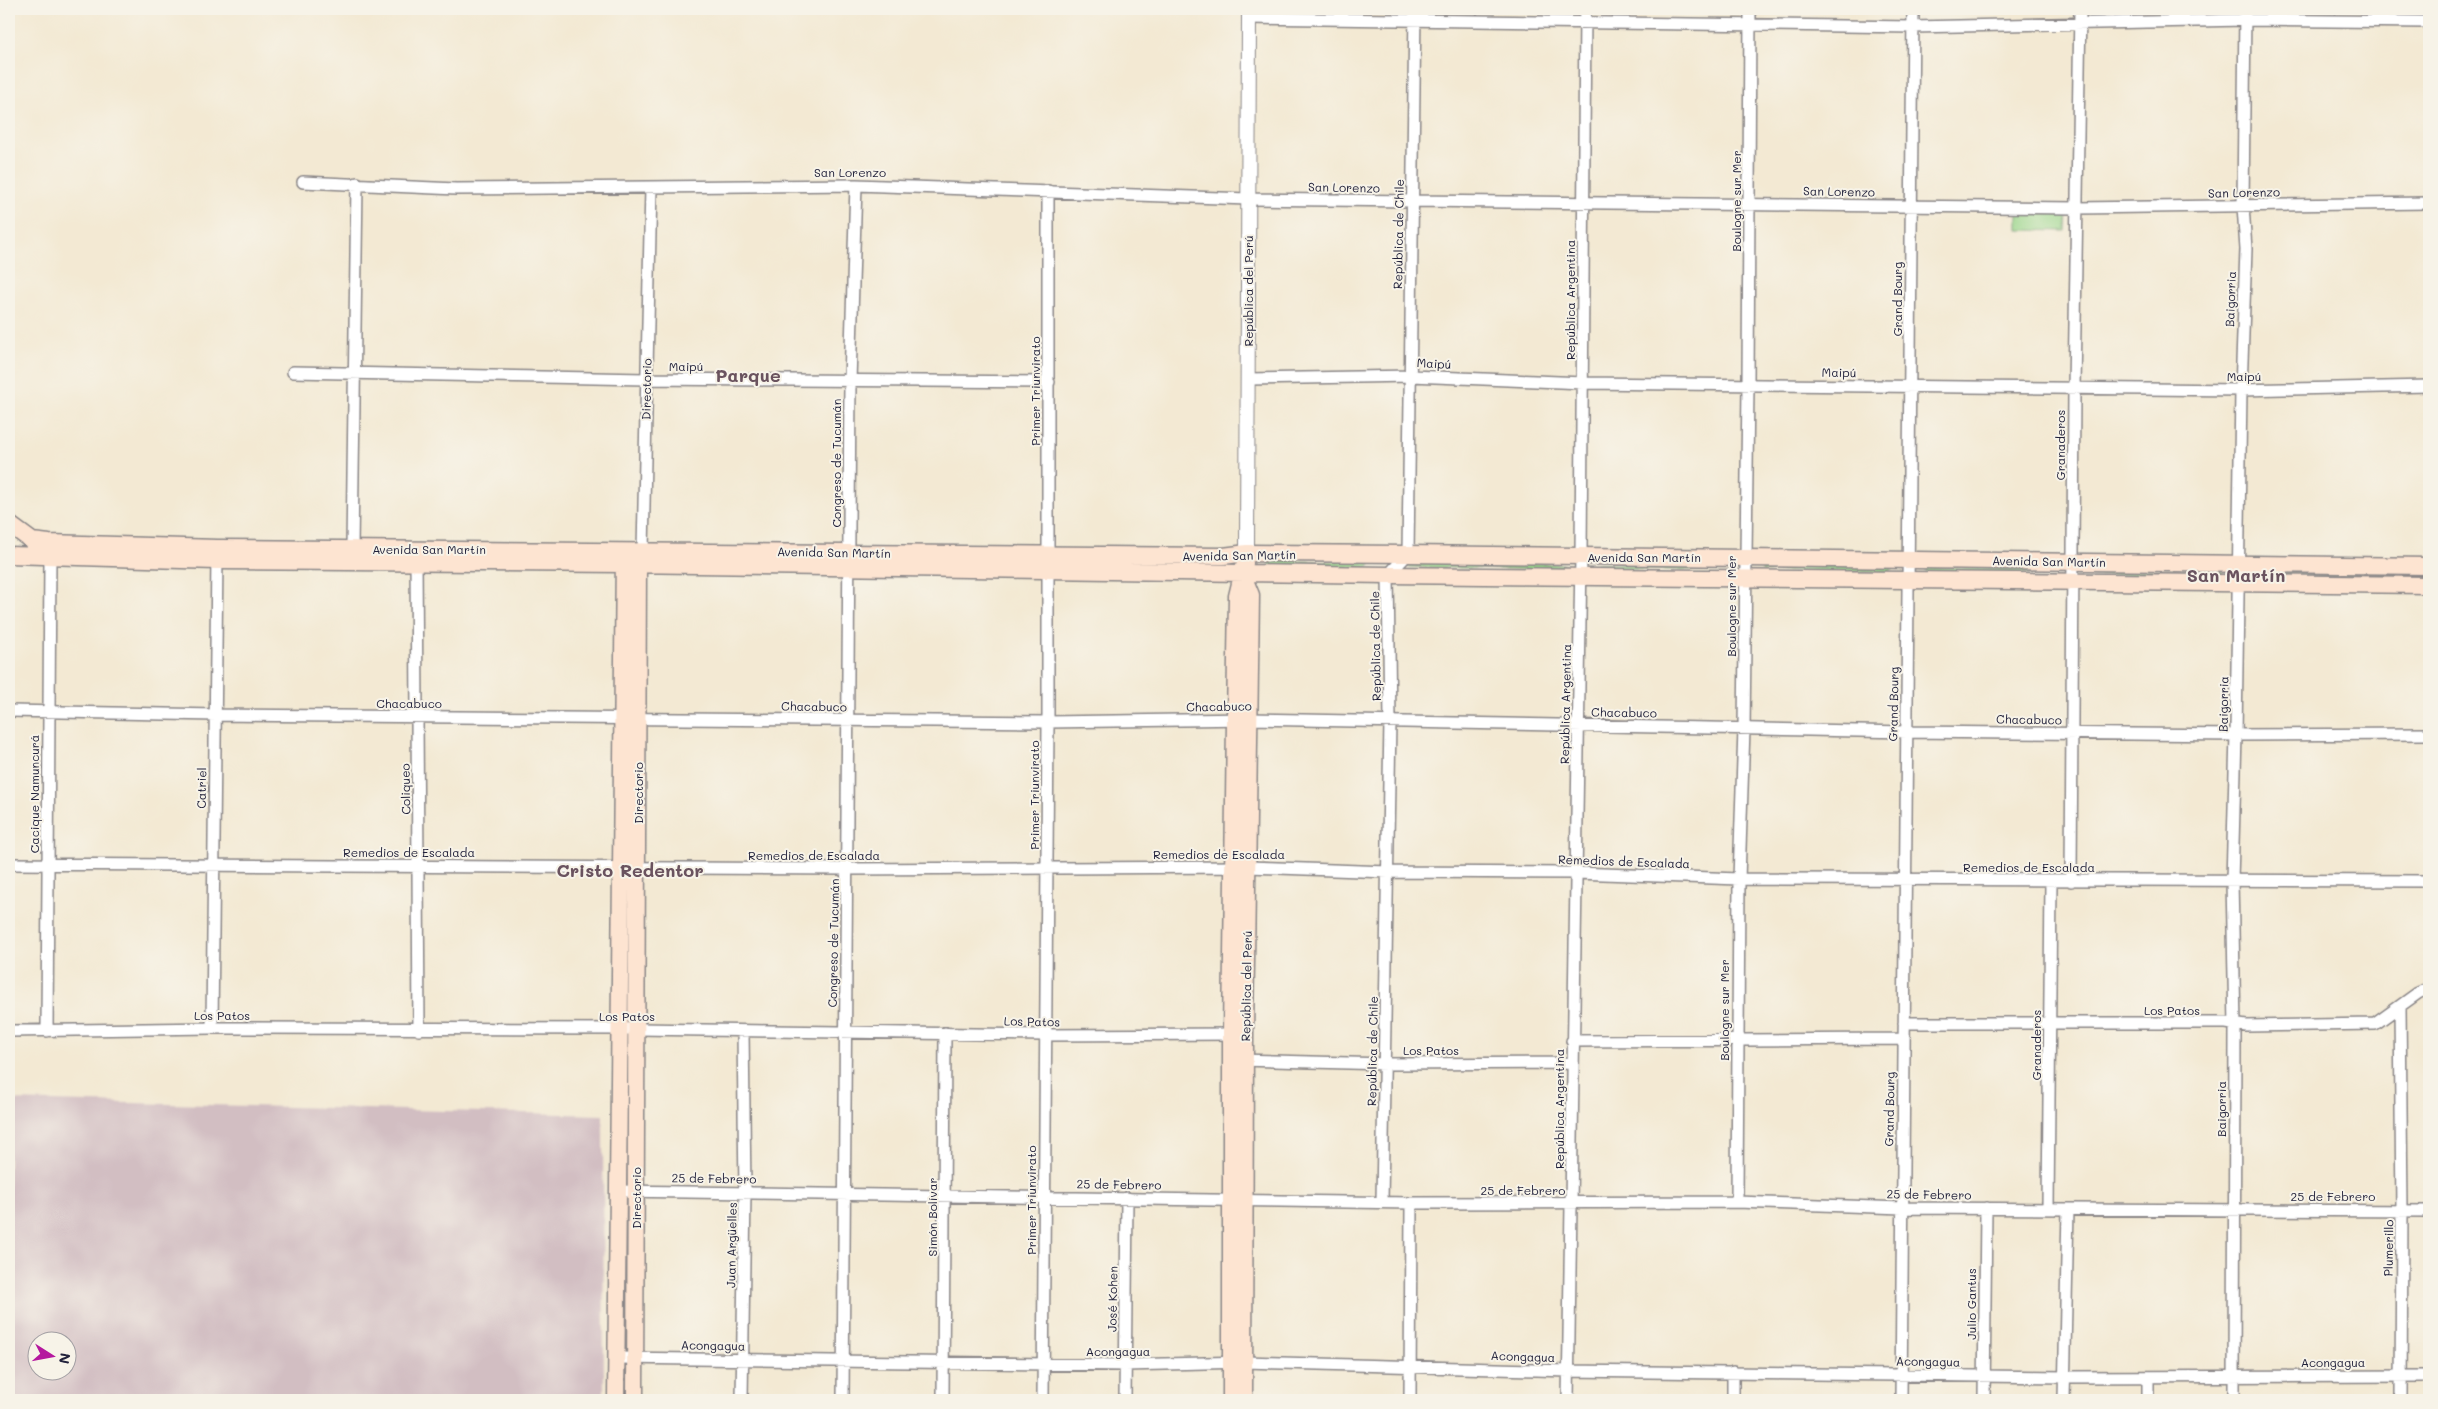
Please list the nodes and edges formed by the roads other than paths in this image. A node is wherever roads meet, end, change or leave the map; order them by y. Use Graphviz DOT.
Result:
graph roads {
  1 [pos="1585,9"];
  2 [pos="1750,9"];
  3 [pos="1913,9"];
  4 [pos="2080,9"];
  5 [pos="1249,14"];
  6 [pos="1415,14"];
  7 [pos="2245,15"];
  8 [pos="2429,22"];
  9 [pos="1585,23"];
  10 [pos="1750,25"];
  11 [pos="2080,25"];
  12 [pos="1913,27"];
  13 [pos="303,182"];
  14 [pos="357,183"];
  15 [pos="856,185"];
  16 [pos="651,187"];
  17 [pos="1048,191"];
  18 [pos="1248,199"];
  19 [pos="1412,201"];
  20 [pos="1584,203"];
  21 [pos="2429,203"];
  22 [pos="1750,204"];
  23 [pos="1911,206"];
  24 [pos="2243,206"];
  25 [pos="2078,208"];
  26 [pos="293,372"];
  27 [pos="355,374"];
  28 [pos="1411,376"];
  29 [pos="1248,378"];
  30 [pos="646,379"];
  31 [pos="850,381"];
  32 [pos="1048,382"];
  33 [pos="1583,383"];
  34 [pos="1748,385"];
  35 [pos="2429,386"];
  36 [pos="1910,387"];
  37 [pos="2074,388"];
  38 [pos="2241,390"];
  39 [pos="9,524"];
  40 [pos="352,548"];
  41 [pos="49,550"];
  42 [pos="1247,553"];
  43 [pos="217,554"];
  44 [pos="1408,554"];
  45 [pos="9,555"];
  46 [pos="416,556"];
  47 [pos="1581,556"];
  48 [pos="632,557"];
  49 [pos="1744,557"];
  50 [pos="1909,559"];
  51 [pos="849,560"];
  52 [pos="1048,562"];
  53 [pos="2074,562"];
  54 [pos="2239,564"];
  55 [pos="2429,566"];
  56 [pos="1242,573"];
  57 [pos="1388,575"];
  58 [pos="1580,576"];
  59 [pos="1744,578"];
  60 [pos="1908,580"];
  61 [pos="2074,582"];
  62 [pos="2239,583"];
  63 [pos="2429,585"];
  64 [pos="9,711"];
  65 [pos="48,712"];
  66 [pos="216,715"];
  67 [pos="418,717"];
  68 [pos="639,717"];
  69 [pos="621,718"];
  70 [pos="1242,720"];
  71 [pos="849,721"];
  72 [pos="1390,721"];
  73 [pos="1048,722"];
  74 [pos="1579,724"];
  75 [pos="1744,729"];
  76 [pos="1906,732"];
  77 [pos="2074,733"];
  78 [pos="2429,734"];
  79 [pos="2236,735"];
  80 [pos="9,864"];
  81 [pos="48,864"];
  82 [pos="214,865"];
  83 [pos="420,866"];
  84 [pos="619,867"];
  85 [pos="1241,867"];
  86 [pos="638,868"];
  87 [pos="848,869"];
  88 [pos="1048,869"];
  89 [pos="1388,872"];
  90 [pos="1576,873"];
  91 [pos="1739,880"];
  92 [pos="1905,881"];
  93 [pos="2050,881"];
  94 [pos="2071,881"];
  95 [pos="2232,881"];
  96 [pos="2429,881"];
  97 [pos="2429,988"];
  98 [pos="2400,1006"];
  99 [pos="1904,1023"];
  100 [pos="2050,1024"];
  101 [pos="2235,1025"];
  102 [pos="212,1028"];
  103 [pos="638,1029"];
  104 [pos="420,1030"];
  105 [pos="618,1030"];
  106 [pos="9,1031"];
  107 [pos="47,1031"];
  108 [pos="743,1031"];
  109 [pos="846,1031"];
  110 [pos="945,1033"];
  111 [pos="1238,1034"];
  112 [pos="1045,1035"];
  113 [pos="1904,1039"];
  114 [pos="1738,1040"];
  115 [pos="1572,1041"];
  116 [pos="1238,1060"];
  117 [pos="1572,1063"];
  118 [pos="1386,1064"];
  119 [pos="618,1191"];
  120 [pos="636,1191"];
  121 [pos="745,1192"];
  122 [pos="846,1194"];
  123 [pos="946,1196"];
  124 [pos="1045,1197"];
  125 [pos="1127,1198"];
  126 [pos="1238,1199"];
  127 [pos="1382,1202"];
  128 [pos="1737,1202"];
  129 [pos="1411,1203"];
  130 [pos="1572,1203"];
  131 [pos="1902,1208"];
  132 [pos="1986,1208"];
  133 [pos="2048,1209"];
  134 [pos="2068,1209"];
  135 [pos="2235,1210"];
  136 [pos="2402,1210"];
  137 [pos="2429,1211"];
  138 [pos="617,1358"];
  139 [pos="636,1358"];
  140 [pos="743,1359"];
  141 [pos="844,1361"];
  142 [pos="944,1362"];
  143 [pos="1238,1362"];
  144 [pos="1043,1364"];
  145 [pos="1125,1365"];
  146 [pos="1410,1367"];
  147 [pos="1568,1371"];
  148 [pos="1733,1372"];
  149 [pos="1902,1374"];
  150 [pos="1984,1375"];
  151 [pos="2234,1376"];
  152 [pos="2401,1376"];
  153 [pos="2429,1376"];
  154 [pos="2064,1377"];
  155 [pos="2148,1377"];
  156 [pos="616,1400"];
  157 [pos="635,1400"];
  158 [pos="742,1400"];
  159 [pos="843,1400"];
  160 [pos="943,1400"];
  161 [pos="1043,1400"];
  162 [pos="1125,1400"];
  163 [pos="1231,1400"];
  164 [pos="1244,1400"];
  165 [pos="1410,1400"];
  166 [pos="1568,1400"];
  167 [pos="1733,1400"];
  168 [pos="1902,1400"];
  169 [pos="1984,1400"];
  170 [pos="2064,1400"];
  171 [pos="2148,1400"];
  172 [pos="2234,1400"];
  173 [pos="2401,1400"];
  1 -- 9 [label="street, República Argentina"];
  2 -- 10 [label="street, Boulogne sur Mer"];
  3 -- 12 [label="street, Grand Bourg"];
  4 -- 11 [label="street, Granaderos"];
  5 -- 6 [label="street"];
  5 -- 18 [label="street, República del Perú"];
  6 -- 9 [label="street"];
  6 -- 19 [label="street, República de Chile"];
  7 -- 8 [label="street"];
  7 -- 11 [label="street"];
  7 -- 24 [label="street, Baigorria"];
  9 -- 10 [label="street"];
  9 -- 20 [label="street, República Argentina"];
  10 -- 12 [label="street"];
  10 -- 22 [label="street, Boulogne sur Mer"];
  11 -- 12 [label="street"];
  11 -- 25 [label="street, Granaderos"];
  12 -- 23 [label="street, Grand Bourg"];
  13 -- 14 [label="street, San Lorenzo"];
  14 -- 16 [label="street, San Lorenzo"];
  14 -- 27 [label="street"];
  15 -- 16 [label="street, San Lorenzo"];
  15 -- 17 [label="street, San Lorenzo"];
  15 -- 31 [label="street, Congreso de Tucumán"];
  16 -- 30 [label="street, Directorio"];
  17 -- 18 [label="street, San Lorenzo"];
  17 -- 32 [label="street, Primer Triunvirato"];
  18 -- 19 [label="street, San Lorenzo"];
  18 -- 29 [label="street, República del Perú"];
  19 -- 20 [label="street, San Lorenzo"];
  19 -- 28 [label="street, República de Chile"];
  20 -- 22 [label="street, San Lorenzo"];
  20 -- 33 [label="street, República Argentina"];
  21 -- 24 [label="street, San Lorenzo"];
  22 -- 23 [label="street, San Lorenzo"];
  22 -- 34 [label="street, Boulogne sur Mer"];
  23 -- 25 [label="street, San Lorenzo"];
  23 -- 36 [label="street, Grand Bourg"];
  24 -- 25 [label="street, San Lorenzo"];
  24 -- 38 [label="street, Baigorria"];
  25 -- 37 [label="street, Granaderos"];
  26 -- 27 [label="street, Maipú"];
  27 -- 30 [label="street, Maipú"];
  27 -- 40 [label="street"];
  28 -- 29 [label="street, Maipú"];
  28 -- 33 [label="street, Maipú"];
  28 -- 44 [label="street, República de Chile"];
  29 -- 42 [label="street, República del Perú"];
  30 -- 31 [label="street, Maipú"];
  30 -- 48 [label="street, Directorio"];
  31 -- 32 [label="street, Maipú"];
  31 -- 51 [label="street, Congreso de Tucumán"];
  32 -- 52 [label="street, Primer Triunvirato"];
  33 -- 34 [label="street, Maipú"];
  33 -- 47 [label="street, República Argentina"];
  34 -- 36 [label="street, Maipú"];
  34 -- 49 [label="street, Boulogne sur Mer"];
  35 -- 38 [label="street, Maipú"];
  36 -- 37 [label="street, Maipú"];
  36 -- 50 [label="street, Grand Bourg"];
  37 -- 38 [label="street, Maipú"];
  37 -- 53 [label="street, Granaderos"];
  38 -- 54 [label="street, Baigorria"];
  39 -- 41 [label="main road"];
  40 -- 43 [label="main road, Avenida San Martín"];
  40 -- 46 [label="main road, Avenida San Martín"];
  41 -- 43 [label="main road, Avenida San Martín"];
  41 -- 45 [label="main road"];
  41 -- 65 [label="street, Cacique Namuncurá"];
  42 -- 44 [label="main road, Avenida San Martín"];
  42 -- 52 [label="main road, Avenida San Martín"];
  42 -- 56 [label="main road, República del Perú"];
  43 -- 46 [label="main road, Avenida San Martín"];
  43 -- 66 [label="street, Catriel"];
  44 -- 47 [label="main road, Avenida San Martín"];
  44 -- 57 [label="street, República de Chile"];
  46 -- 48 [label="main road, Avenida San Martín"];
  46 -- 67 [label="street, Coliqueo"];
  47 -- 49 [label="main road, Avenida San Martín"];
  47 -- 58 [label="street, República Argentina"];
  48 -- 51 [label="main road, Avenida San Martín"];
  48 -- 68 [label="main road, Directorio"];
  48 -- 69 [label="main road, Directorio"];
  49 -- 50 [label="main road, Avenida San Martín"];
  49 -- 59 [label="street, Boulogne sur Mer"];
  50 -- 53 [label="main road, Avenida San Martín"];
  50 -- 60 [label="street, Grand Bourg"];
  51 -- 52 [label="main road, Avenida San Martín"];
  51 -- 71 [label="street, Congreso de Tucumán"];
  52 -- 56 [label="main road, Avenida San Martín"];
  52 -- 73 [label="street, Primer Triunvirato"];
  53 -- 54 [label="main road, Avenida San Martín"];
  53 -- 61 [label="street, Granaderos"];
  54 -- 55 [label="main road, Avenida San Martín"];
  54 -- 62 [label="street, Baigorria"];
  56 -- 57 [label="main road, Avenida San Martín"];
  56 -- 70 [label="main road, República del Perú"];
  57 -- 58 [label="main road, Avenida San Martín"];
  57 -- 72 [label="street, República de Chile"];
  58 -- 59 [label="main road, Avenida San Martín"];
  58 -- 74 [label="street, República Argentina"];
  59 -- 60 [label="main road, Avenida San Martín"];
  59 -- 75 [label="street, Boulogne sur Mer"];
  60 -- 61 [label="main road, Avenida San Martín"];
  60 -- 76 [label="street, Grand Bourg"];
  61 -- 62 [label="main road, Avenida San Martín"];
  61 -- 77 [label="street, Granaderos"];
  62 -- 63 [label="main road, Avenida San Martín"];
  62 -- 79 [label="street, Baigorria"];
  64 -- 65 [label="street, Chacabuco"];
  65 -- 66 [label="street, Chacabuco"];
  65 -- 81 [label="street, Cacique Namuncurá"];
  66 -- 67 [label="street, Chacabuco"];
  66 -- 82 [label="street, Catriel"];
  67 -- 69 [label="street, Chacabuco"];
  67 -- 83 [label="street, Coliqueo"];
  68 -- 69 [label="street, Chacabuco"];
  68 -- 71 [label="street, Chacabuco"];
  68 -- 86 [label="main road, Directorio"];
  69 -- 84 [label="main road, Directorio"];
  70 -- 72 [label="street, Chacabuco"];
  70 -- 73 [label="street, Chacabuco"];
  70 -- 85 [label="main road, República del Perú"];
  71 -- 73 [label="street, Chacabuco"];
  71 -- 87 [label="street, Congreso de Tucumán"];
  72 -- 74 [label="street, Chacabuco"];
  72 -- 89 [label="street, República de Chile"];
  73 -- 88 [label="street, Primer Triunvirato"];
  74 -- 75 [label="street, Chacabuco"];
  74 -- 90 [label="street, República Argentina"];
  75 -- 76 [label="street, Chacabuco"];
  75 -- 91 [label="street, Boulogne sur Mer"];
  76 -- 77 [label="street, Chacabuco"];
  76 -- 92 [label="street, Grand Bourg"];
  77 -- 79 [label="street, Chacabuco"];
  77 -- 94 [label="street, Granaderos"];
  78 -- 79 [label="street, Chacabuco"];
  79 -- 95 [label="street, Baigorria"];
  80 -- 81 [label="street, Remedios de Escalada"];
  81 -- 82 [label="street, Remedios de Escalada"];
  81 -- 107 [label="street, Cacique Namuncurá"];
  82 -- 83 [label="street, Remedios de Escalada"];
  82 -- 102 [label="street, Catriel"];
  83 -- 84 [label="street, Remedios de Escalada"];
  83 -- 104 [label="street, Coliqueo"];
  84 -- 86 [label="street, Remedios de Escalada"];
  84 -- 105 [label="main road, Directorio"];
  85 -- 88 [label="street, Remedios de Escalada"];
  85 -- 89 [label="street, Remedios de Escalada"];
  85 -- 111 [label="main road, República del Perú"];
  86 -- 87 [label="street, Remedios de Escalada"];
  86 -- 103 [label="main road, Directorio"];
  87 -- 88 [label="street, Remedios de Escalada"];
  87 -- 109 [label="street, Congreso de Tucumán"];
  88 -- 112 [label="street, Primer Triunvirato"];
  89 -- 90 [label="street, Remedios de Escalada"];
  89 -- 118 [label="street, República de Chile"];
  90 -- 91 [label="street, Remedios de Escalada"];
  90 -- 115 [label="street, República Argentina"];
  91 -- 92 [label="street, Remedios de Escalada"];
  91 -- 114 [label="street, Boulogne sur Mer"];
  92 -- 93 [label="street, Remedios de Escalada"];
  92 -- 99 [label="street, Grand Bourg"];
  93 -- 94 [label="street, Remedios de Escalada"];
  93 -- 100 [label="street, Granaderos"];
  94 -- 95 [label="street, Remedios de Escalada"];
  95 -- 96 [label="street, Remedios de Escalada"];
  95 -- 101 [label="street, Baigorria"];
  97 -- 98 [label="street, Los Patos"];
  98 -- 101 [label="street, Los Patos"];
  98 -- 136 [label="street, Plumerillo"];
  99 -- 100 [label="street, Los Patos"];
  99 -- 113 [label="street, Grand Bourg"];
  100 -- 101 [label="street, Los Patos"];
  100 -- 133 [label="street, Granaderos"];
  101 -- 135 [label="street, Baigorria"];
  102 -- 104 [label="street, Los Patos"];
  102 -- 107 [label="street, Los Patos"];
  103 -- 105 [label="street, Los Patos"];
  103 -- 108 [label="street, Los Patos"];
  103 -- 120 [label="main road, Directorio"];
  104 -- 105 [label="street, Los Patos"];
  105 -- 119 [label="main road, Directorio"];
  106 -- 107 [label="street, Los Patos"];
  108 -- 109 [label="street, Los Patos"];
  108 -- 121 [label="street, Juan Argüelles"];
  109 -- 110 [label="street, Los Patos"];
  109 -- 122 [label="street, Congreso de Tucumán"];
  110 -- 112 [label="street, Los Patos"];
  110 -- 123 [label="street, Simón Bolívar"];
  111 -- 112 [label="street, Los Patos"];
  111 -- 116 [label="main road, República del Perú"];
  112 -- 124 [label="street, Primer Triunvirato"];
  113 -- 114 [label="street"];
  113 -- 131 [label="street, Grand Bourg"];
  114 -- 115 [label="street"];
  114 -- 128 [label="street, Boulogne sur Mer"];
  115 -- 117 [label="street, República Argentina"];
  116 -- 118 [label="street, Los Patos"];
  116 -- 126 [label="main road, República del Perú"];
  117 -- 118 [label="street, Los Patos"];
  117 -- 130 [label="street, República Argentina"];
  118 -- 127 [label="street, República de Chile"];
  119 -- 120 [label="street, 25 de Febrero"];
  119 -- 138 [label="main road, Directorio"];
  120 -- 121 [label="street, 25 de Febrero"];
  120 -- 139 [label="main road, Directorio"];
  121 -- 122 [label="street, 25 de Febrero"];
  121 -- 140 [label="street, Juan Argüelles"];
  122 -- 123 [label="street, 25 de Febrero"];
  122 -- 141 [label="street, Congreso de Tucumán"];
  123 -- 124 [label="street, 25 de Febrero"];
  123 -- 142 [label="street, Simón Bolívar"];
  124 -- 125 [label="street, 25 de Febrero"];
  124 -- 144 [label="street, Primer Triunvirato"];
  125 -- 126 [label="street, 25 de Febrero"];
  125 -- 145 [label="street, José Kohen"];
  126 -- 127 [label="street, 25 de Febrero"];
  126 -- 143 [label="main road, República del Perú"];
  127 -- 129 [label="street, 25 de Febrero"];
  128 -- 130 [label="street, 25 de Febrero"];
  128 -- 131 [label="street, 25 de Febrero"];
  129 -- 130 [label="street, 25 de Febrero"];
  129 -- 146 [label="street"];
  130 -- 147 [label="street, República Argentina"];
  131 -- 132 [label="street, 25 de Febrero"];
  131 -- 149 [label="street, Grand Bourg"];
  132 -- 133 [label="street, 25 de Febrero"];
  132 -- 150 [label="street, Julio Gantus"];
  133 -- 134 [label="street, 25 de Febrero"];
  134 -- 135 [label="street, 25 de Febrero"];
  134 -- 154 [label="street"];
  135 -- 136 [label="street, 25 de Febrero"];
  135 -- 151 [label="street, Baigorria"];
  136 -- 137 [label="street, 25 de Febrero"];
  136 -- 152 [label="street, Plumerillo"];
  138 -- 139 [label="street, Acongagua"];
  138 -- 156 [label="main road, Directorio"];
  139 -- 140 [label="street, Acongagua"];
  139 -- 157 [label="main road, Directorio"];
  140 -- 141 [label="street, Acongagua"];
  140 -- 158 [label="street, Juan Argüelles"];
  141 -- 142 [label="street, Acongagua"];
  141 -- 159 [label="street, Congreso de Tucumán"];
  142 -- 144 [label="street, Acongagua"];
  142 -- 160 [label="street, Simón Bolívar"];
  143 -- 145 [label="street, Acongagua"];
  143 -- 146 [label="street, Acongagua"];
  143 -- 163 [label="main road, República del Perú"];
  143 -- 164 [label="main road, República del Perú"];
  144 -- 145 [label="street, Acongagua"];
  144 -- 161 [label="street, Primer Triunvirato"];
  145 -- 162 [label="street, José Kohen"];
  146 -- 147 [label="street, Acongagua"];
  146 -- 165 [label="street"];
  147 -- 148 [label="street, Acongagua"];
  147 -- 166 [label="street, República Argentina"];
  148 -- 149 [label="street, Acongagua"];
  148 -- 167 [label="street"];
  149 -- 150 [label="street, Acongagua"];
  149 -- 168 [label="street, Grand Bourg"];
  150 -- 154 [label="street, Acongagua"];
  150 -- 169 [label="street, Julio Gantus"];
  151 -- 152 [label="street, Acongagua"];
  151 -- 155 [label="street, Acongagua"];
  151 -- 172 [label="street, Baigorria"];
  152 -- 153 [label="street, Acongagua"];
  152 -- 173 [label="street, Plumerillo"];
  154 -- 155 [label="street, Acongagua"];
  154 -- 170 [label="street"];
  155 -- 171 [label="street"];
}
